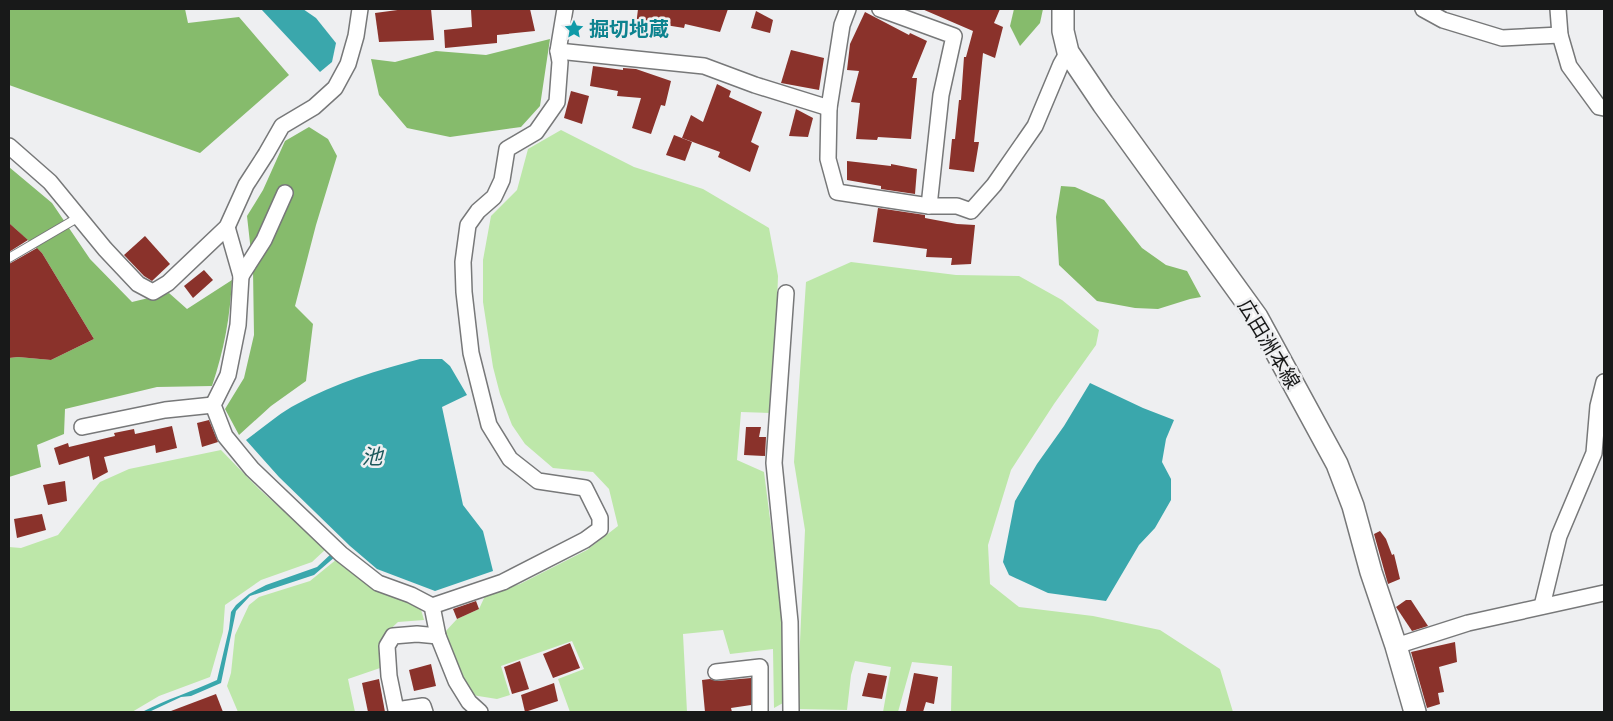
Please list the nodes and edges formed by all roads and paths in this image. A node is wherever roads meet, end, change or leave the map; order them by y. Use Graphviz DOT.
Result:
graph roads {
  1 [pos="360,9"];
  2 [pos="565,9"];
  3 [pos="848,9"];
  4 [pos="880,9"];
  5 [pos="1063,9"];
  6 [pos="1423,9"];
  7 [pos="1558,9"];
  8 [pos="1560,35"];
  9 [pos="558,51"];
  10 [pos="1068,52"];
  11 [pos="829,108"];
  12 [pos="1604,108"];
  13 [pos="9,146"];
  14 [pos="285,193"];
  15 [pos="929,206"];
  16 [pos="79,217"];
  17 [pos="227,227"];
  18 [pos="9,258"];
  19 [pos="241,276"];
  20 [pos="786,293"];
  21 [pos="1604,382"];
  22 [pos="213,405"];
  23 [pos="82,427"];
  24 [pos="1604,594"];
  25 [pos="432,606"];
  26 [pos="1542,606"];
  27 [pos="438,636"];
  28 [pos="1396,646"];
  29 [pos="716,672"];
  30 [pos="425,712"];
  31 [pos="480,712"];
  32 [pos="760,712"];
  33 [pos="791,712"];
  34 [pos="1415,712"];
  1 -- 17 [label="street"];
  2 -- 9 [label="street"];
  3 -- 11 [label="street"];
  4 -- 15 [label="street"];
  5 -- 10 [label="main road, 広田洲本線"];
  6 -- 8 [label="street"];
  7 -- 8 [label="street"];
  8 -- 12 [label="street"];
  9 -- 11 [label="street"];
  9 -- 25 [label="street"];
  10 -- 15 [label="street"];
  10 -- 28 [label="main road, 広田洲本線"];
  11 -- 15 [label="street"];
  13 -- 16 [label="street"];
  14 -- 19 [label="street"];
  16 -- 17 [label="street"];
  16 -- 18 [label="lane"];
  17 -- 19 [label="street"];
  19 -- 22 [label="street"];
  20 -- 33 [label="street"];
  21 -- 26 [label="street"];
  22 -- 23 [label="street"];
  22 -- 25 [label="street"];
  24 -- 26 [label="street"];
  25 -- 27 [label="street"];
  26 -- 28 [label="street"];
  27 -- 30 [label="street"];
  27 -- 31 [label="street"];
  28 -- 34 [label="main road, 広田洲本線"];
  29 -- 32 [label="street"];
}
